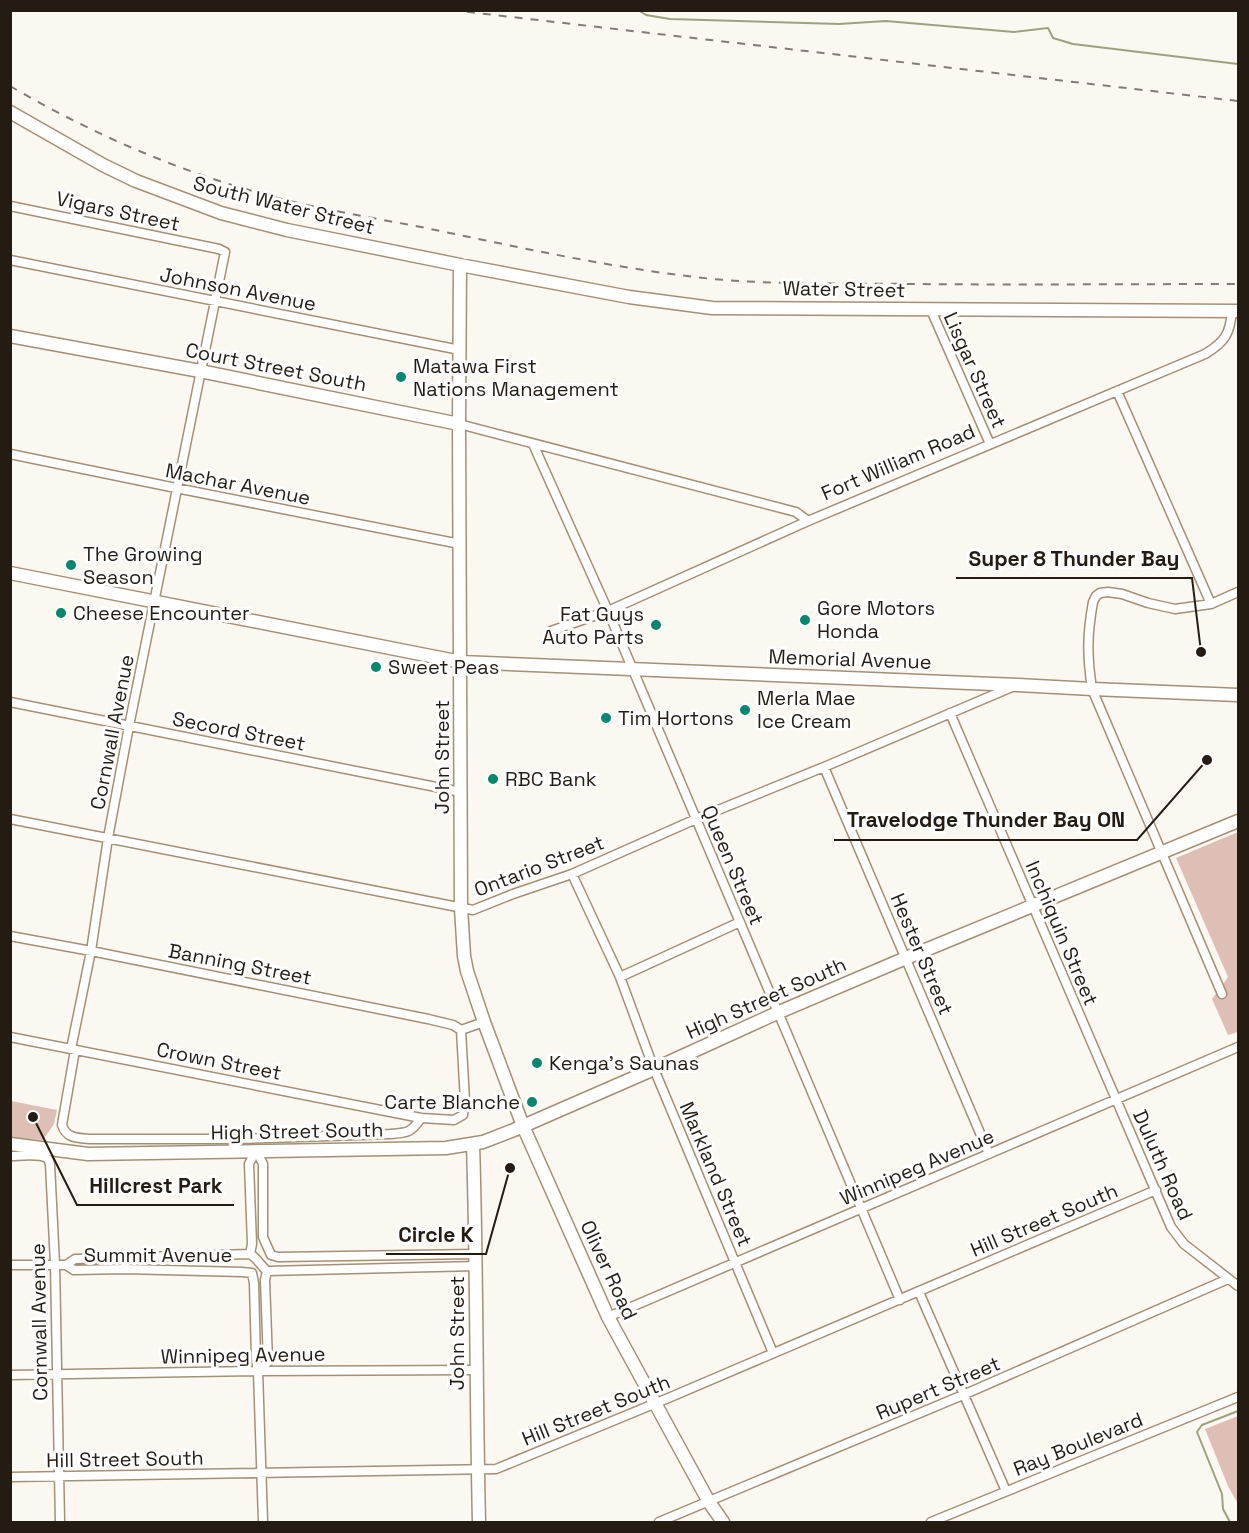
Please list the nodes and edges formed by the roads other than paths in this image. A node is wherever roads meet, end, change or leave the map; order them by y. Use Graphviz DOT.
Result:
graph roads {
  1 [pos="10,112"];
  2 [pos="10,206"];
  3 [pos="219,249"];
  4 [pos="10,260"];
  5 [pos="460,265"];
  6 [pos="216,301"];
  7 [pos="931,310"];
  8 [pos="1235,311"];
  9 [pos="10,336"];
  10 [pos="460,350"];
  11 [pos="200,371"];
  12 [pos="1117,391"];
  13 [pos="459,424"];
  14 [pos="533,444"];
  15 [pos="990,444"];
  16 [pos="10,454"];
  17 [pos="176,488"];
  18 [pos="808,521"];
  19 [pos="460,544"];
  20 [pos="10,573"];
  21 [pos="1239,592"];
  22 [pos="153,602"];
  23 [pos="1210,604"];
  24 [pos="608,611"];
  25 [pos="551,631"];
  26 [pos="461,662"];
  27 [pos="632,670"];
  28 [pos="1018,685"];
  29 [pos="1092,689"];
  30 [pos="1239,695"];
  31 [pos="10,702"];
  32 [pos="950,713"];
  33 [pos="129,726"];
  34 [pos="824,766"];
  35 [pos="462,792"];
  36 [pos="10,819"];
  37 [pos="696,819"];
  38 [pos="1239,821"];
  39 [pos="108,838"];
  40 [pos="1162,852"];
  41 [pos="572,874"];
  42 [pos="1032,905"];
  43 [pos="461,908"];
  44 [pos="740,922"];
  45 [pos="10,936"];
  46 [pos="91,951"];
  47 [pos="906,958"];
  48 [pos="620,977"];
  49 [pos="1222,994"];
  50 [pos="777,1013"];
  51 [pos="484,1022"];
  52 [pos="461,1030"];
  53 [pos="10,1038"];
  54 [pos="1239,1047"];
  55 [pos="73,1050"];
  56 [pos="654,1069"];
  57 [pos="1116,1100"];
  58 [pos="421,1118"];
  59 [pos="523,1126"];
  60 [pos="10,1144"];
  61 [pos="473,1144"];
  62 [pos="256,1150"];
  63 [pos="989,1154"];
  64 [pos="10,1156"];
  65 [pos="1155,1190"];
  66 [pos="862,1208"];
  67 [pos="250,1254"];
  68 [pos="124,1257"];
  69 [pos="477,1260"];
  70 [pos="735,1262"];
  71 [pos="55,1264"];
  72 [pos="10,1265"];
  73 [pos="66,1265"];
  74 [pos="124,1269"];
  75 [pos="266,1275"];
  76 [pos="1228,1279"];
  77 [pos="1239,1286"];
  78 [pos="919,1292"];
  79 [pos="900,1300"];
  80 [pos="608,1317"];
  81 [pos="773,1353"];
  82 [pos="476,1370"];
  83 [pos="258,1371"];
  84 [pos="10,1375"];
  85 [pos="57,1375"];
  86 [pos="963,1395"];
  87 [pos="1239,1397"];
  88 [pos="654,1404"];
  89 [pos="478,1470"];
  90 [pos="262,1474"];
  91 [pos="10,1477"];
  92 [pos="59,1477"];
  93 [pos="1005,1491"];
  94 [pos="709,1502"];
  95 [pos="60,1522"];
  96 [pos="263,1522"];
  97 [pos="479,1522"];
  98 [pos="659,1522"];
  99 [pos="723,1522"];
  100 [pos="931,1522"];
  1 -- 5 [label="main road, South Water Street"];
  2 -- 3 [label="street, Vigars Street"];
  3 -- 6 [label="street, Cornwall Avenue"];
  4 -- 6 [label="street, Johnson Avenue"];
  5 -- 7 [label="main road, Water Street"];
  5 -- 10 [label="main road, John Street"];
  6 -- 10 [label="street, Johnson Avenue"];
  6 -- 11 [label="street, Cornwall Avenue"];
  7 -- 8 [label="main road, Water Street"];
  7 -- 15 [label="street, Lisgar Street"];
  8 -- 12 [label="street, Fort William Road"];
  9 -- 11 [label="main road, Court Street South"];
  10 -- 13 [label="main road, John Street"];
  11 -- 13 [label="main road, Court Street South"];
  11 -- 17 [label="street, Cornwall Avenue"];
  12 -- 15 [label="street, Fort William Road"];
  12 -- 23 [label="street"];
  13 -- 14 [label="street, Court Street South"];
  13 -- 19 [label="main road, John Street"];
  14 -- 18 [label="street, Court Street South"];
  14 -- 24 [label="street, Queen Street"];
  15 -- 18 [label="street, Fort William Road"];
  16 -- 17 [label="street, Machar Avenue"];
  17 -- 19 [label="street, Machar Avenue"];
  17 -- 22 [label="street, Cornwall Avenue"];
  18 -- 24 [label="street, Fort William Road"];
  19 -- 26 [label="main road, John Street"];
  20 -- 22 [label="main road, Memorial Avenue"];
  21 -- 23 [label="street"];
  22 -- 26 [label="main road, Memorial Avenue"];
  22 -- 33 [label="street, Cornwall Avenue"];
  23 -- 29 [label="street"];
  24 -- 25 [label="street, Fort William Road"];
  24 -- 27 [label="street, Queen Street"];
  26 -- 27 [label="main road, Memorial Avenue"];
  26 -- 35 [label="main road, John Street"];
  27 -- 28 [label="main road, Memorial Avenue"];
  27 -- 37 [label="street, Queen Street"];
  28 -- 29 [label="main road, Memorial Avenue"];
  28 -- 32 [label="street, Ontario Street"];
  29 -- 30 [label="main road, Memorial Avenue"];
  29 -- 40 [label="street"];
  31 -- 33 [label="street, Secord Street"];
  32 -- 34 [label="street, Ontario Street"];
  32 -- 42 [label="street, Inchiquin Street"];
  33 -- 35 [label="street, Secord Street"];
  33 -- 39 [label="street, Cornwall Avenue"];
  34 -- 37 [label="street, Ontario Street"];
  34 -- 47 [label="street, Hester Street"];
  35 -- 43 [label="main road, John Street"];
  36 -- 39 [label="street, Ontario Street"];
  37 -- 41 [label="street, Ontario Street"];
  37 -- 44 [label="street, Queen Street"];
  38 -- 40 [label="main road, High Street South"];
  39 -- 43 [label="street, Ontario Street"];
  39 -- 46 [label="street, Cornwall Avenue"];
  40 -- 42 [label="main road, High Street South"];
  40 -- 49 [label="street"];
  41 -- 43 [label="street, Ontario Street"];
  41 -- 48 [label="street, Markland Street"];
  42 -- 47 [label="main road, High Street South"];
  42 -- 57 [label="street, Inchiquin Street"];
  43 -- 51 [label="main road, John Street"];
  44 -- 48 [label="street"];
  44 -- 50 [label="street, Queen Street"];
  45 -- 46 [label="street, Banning Street"];
  46 -- 52 [label="street, Banning Street"];
  46 -- 55 [label="street, Cornwall Avenue"];
  47 -- 50 [label="main road, High Street South"];
  47 -- 63 [label="street, Hester Street"];
  48 -- 56 [label="street, Markland Street"];
  50 -- 56 [label="main road, High Street South"];
  50 -- 66 [label="street, Queen Street"];
  51 -- 52 [label="street"];
  51 -- 59 [label="main road, Oliver Road"];
  52 -- 58 [label="street"];
  53 -- 55 [label="street, Crown Street"];
  54 -- 57 [label="street, Winnipeg Avenue"];
  55 -- 58 [label="street, Crown Street"];
  55 -- 58 [label="street, Cornwall Avenue"];
  56 -- 59 [label="main road, High Street South"];
  56 -- 70 [label="street, Markland Street"];
  57 -- 63 [label="street, Winnipeg Avenue"];
  57 -- 65 [label="street, Duluth Road"];
  59 -- 61 [label="main road, High Street South"];
  59 -- 80 [label="main road, Oliver Road"];
  60 -- 62 [label="main road, High Street South"];
  61 -- 62 [label="main road, High Street South"];
  61 -- 69 [label="main road, John Street"];
  62 -- 67 [label="street"];
  62 -- 69 [label="street"];
  63 -- 66 [label="street, Winnipeg Avenue"];
  64 -- 71 [label="street, Cornwall Avenue"];
  65 -- 76 [label="street, Duluth Road"];
  65 -- 78 [label="street, Hill Street South"];
  66 -- 70 [label="street, Winnipeg Avenue"];
  66 -- 79 [label="street, Queen Street"];
  67 -- 68 [label="street, Summit Avenue"];
  67 -- 75 [label="street"];
  68 -- 73 [label="street, Summit Avenue"];
  68 -- 74 [label="street"];
  69 -- 75 [label="street"];
  69 -- 82 [label="main road, John Street"];
  70 -- 80 [label="street, Winnipeg Avenue"];
  70 -- 81 [label="street, Markland Street"];
  71 -- 72 [label="street, Summit Avenue"];
  71 -- 73 [label="street, Summit Avenue"];
  71 -- 85 [label="street, Cornwall Avenue"];
  73 -- 74 [label="street, Summit Avenue"];
  74 -- 83 [label="street, Summit Avenue"];
  75 -- 83 [label="street"];
  76 -- 77 [label="street, Duluth Road"];
  76 -- 86 [label="street, Rupert Street"];
  78 -- 79 [label="street, Hill Street South"];
  78 -- 86 [label="street"];
  79 -- 81 [label="street, Hill Street South"];
  80 -- 88 [label="main road, Oliver Road"];
  81 -- 88 [label="street, Hill Street South"];
  82 -- 83 [label="street, Winnipeg Avenue"];
  82 -- 89 [label="main road, John Street"];
  83 -- 85 [label="street, Winnipeg Avenue"];
  83 -- 90 [label="street"];
  84 -- 85 [label="street, Winnipeg Avenue"];
  85 -- 92 [label="street, Cornwall Avenue"];
  86 -- 93 [label="street"];
  86 -- 94 [label="street, Rupert Street"];
  87 -- 93 [label="street, Ray Boulevard"];
  88 -- 89 [label="street, Hill Street South"];
  88 -- 94 [label="main road, Oliver Road"];
  89 -- 90 [label="street, Hill Street South"];
  89 -- 97 [label="main road, John Street"];
  90 -- 92 [label="street, Hill Street South"];
  90 -- 96 [label="street"];
  91 -- 92 [label="street, Hill Street South"];
  92 -- 95 [label="street, Cornwall Avenue"];
  93 -- 100 [label="street, Ray Boulevard"];
  94 -- 98 [label="street, Rupert Street"];
  94 -- 99 [label="main road, Oliver Road"];
}
